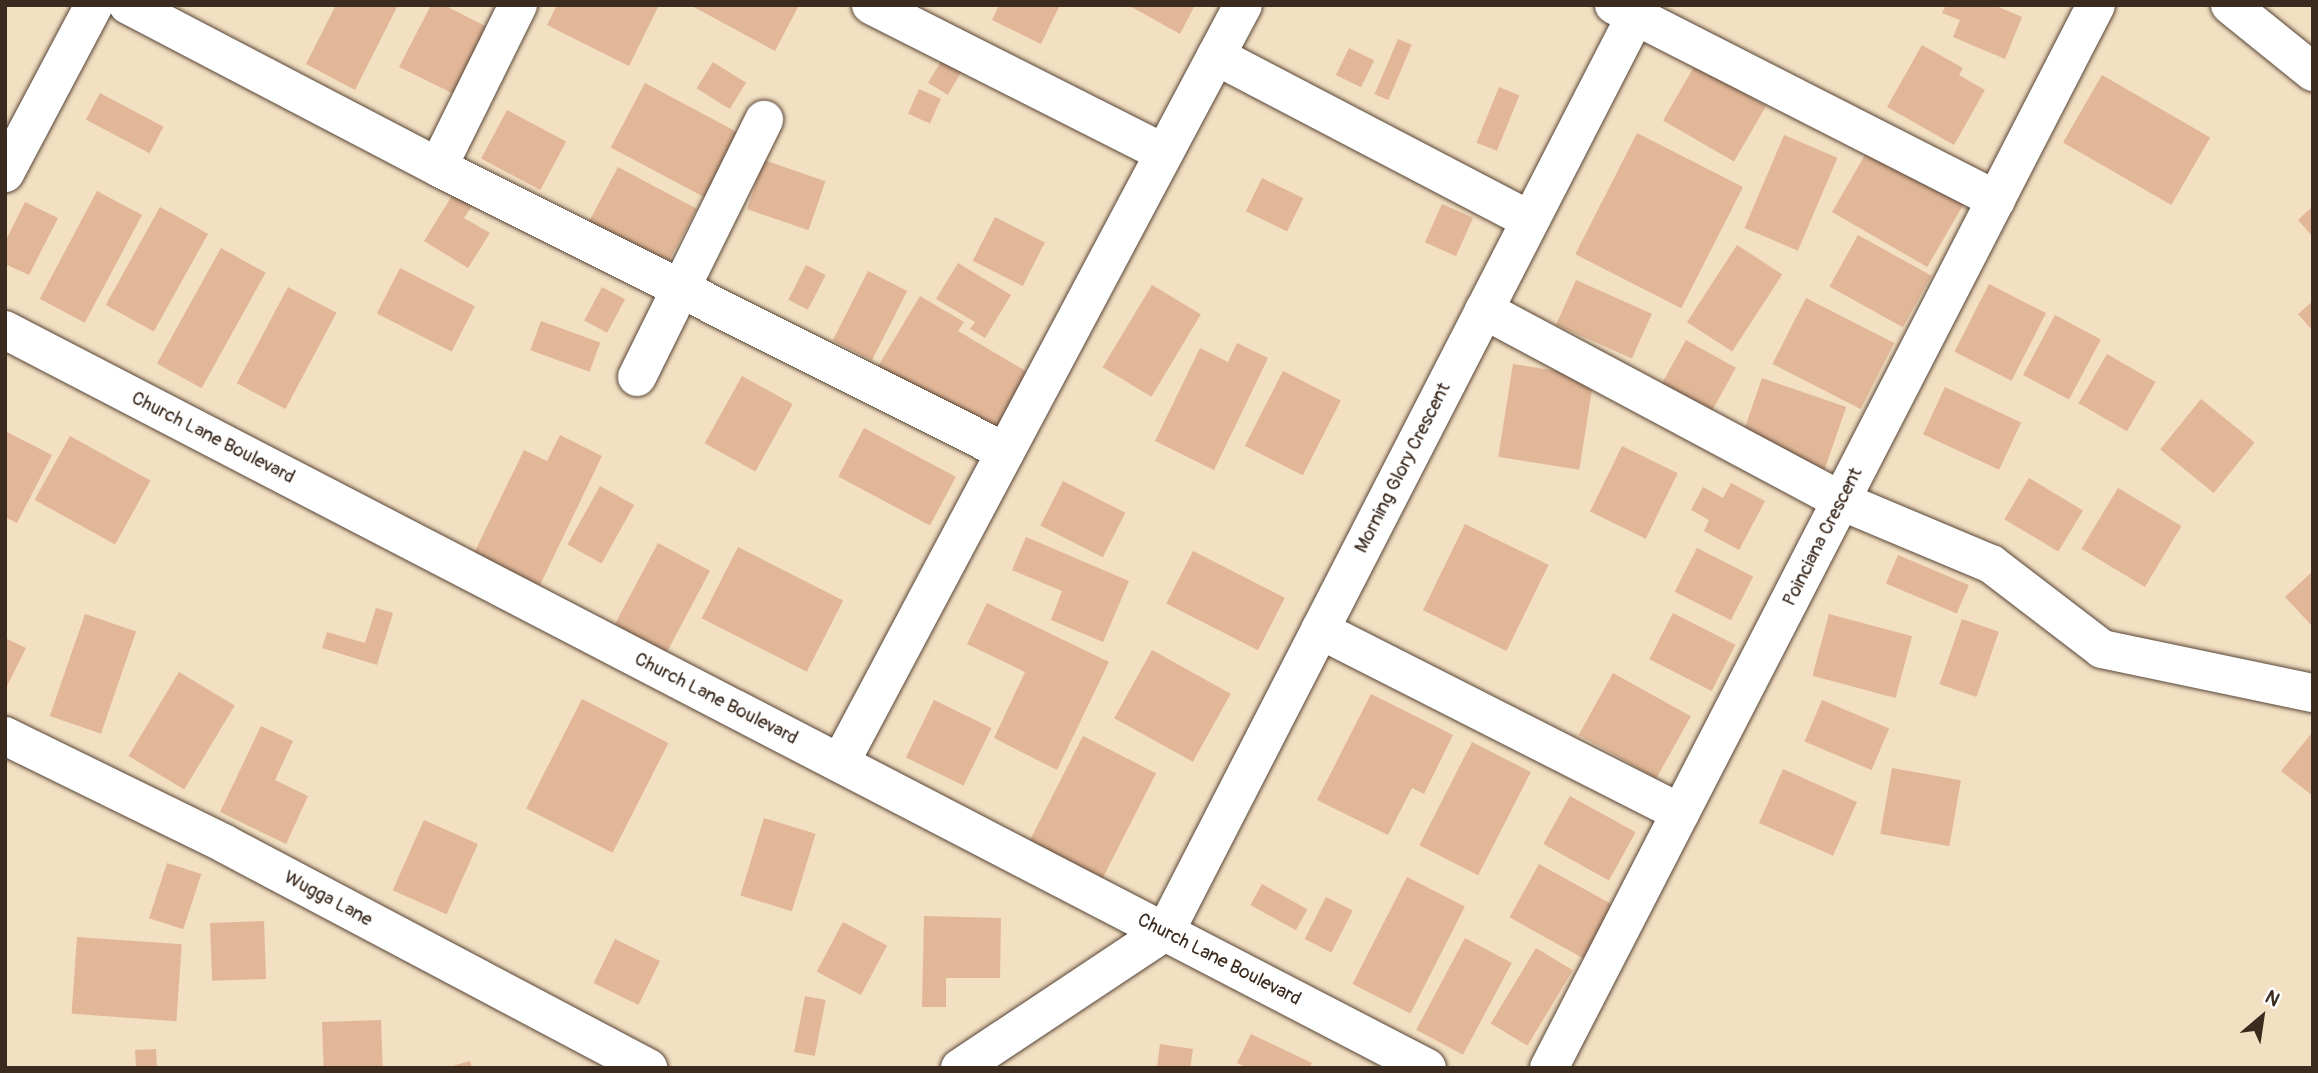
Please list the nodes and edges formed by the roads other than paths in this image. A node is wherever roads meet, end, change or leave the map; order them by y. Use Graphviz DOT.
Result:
graph roads {
  1 [pos="94,5"];
  2 [pos="128,5"];
  3 [pos="518,5"];
  4 [pos="871,5"];
  5 [pos="1243,5"];
  6 [pos="2096,5"];
  7 [pos="2231,5"];
  8 [pos="1630,9"];
  9 [pos="1216,55"];
  10 [pos="2313,72"];
  11 [pos="764,120"];
  12 [pos="1164,153"];
  13 [pos="438,167"];
  14 [pos="5,173"];
  15 [pos="1996,201"];
  16 [pos="1530,220"];
  17 [pos="679,285"];
  18 [pos="1484,310"];
  19 [pos="5,330"];
  20 [pos="638,377"];
  21 [pos="1006,452"];
  22 [pos="1841,502"];
  23 [pos="1320,630"];
  24 [pos="2313,692"];
  25 [pos="5,736"];
  26 [pos="840,763"];
  27 [pos="1680,813"];
  28 [pos="1166,932"];
  29 [pos="648,1068"];
  30 [pos="960,1068"];
  31 [pos="1427,1068"];
  32 [pos="1549,1068"];
  1 -- 14 [label="street"];
  2 -- 13 [label="street"];
  3 -- 13 [label="street"];
  4 -- 12 [label="street"];
  5 -- 9 [label="street"];
  6 -- 15 [label="street, Poinciana Crescent"];
  7 -- 10 [label="street"];
  8 -- 15 [label="street"];
  8 -- 16 [label="street, Morning Glory Crescent"];
  9 -- 12 [label="street"];
  9 -- 16 [label="street"];
  11 -- 17 [label="street"];
  12 -- 21 [label="street"];
  13 -- 17 [label="street"];
  15 -- 22 [label="street, Poinciana Crescent"];
  16 -- 18 [label="street, Morning Glory Crescent"];
  17 -- 20 [label="street"];
  17 -- 21 [label="street"];
  18 -- 22 [label="street"];
  18 -- 23 [label="street, Morning Glory Crescent"];
  19 -- 26 [label="street, Church Lane Boulevard"];
  21 -- 26 [label="street"];
  22 -- 24 [label="street"];
  22 -- 27 [label="street, Poinciana Crescent"];
  23 -- 27 [label="street"];
  23 -- 28 [label="street, Morning Glory Crescent"];
  25 -- 29 [label="street, Wugga Lane"];
  26 -- 28 [label="street, Church Lane Boulevard"];
  27 -- 32 [label="street, Poinciana Crescent"];
  28 -- 30 [label="street"];
  28 -- 31 [label="street, Church Lane Boulevard"];
}
